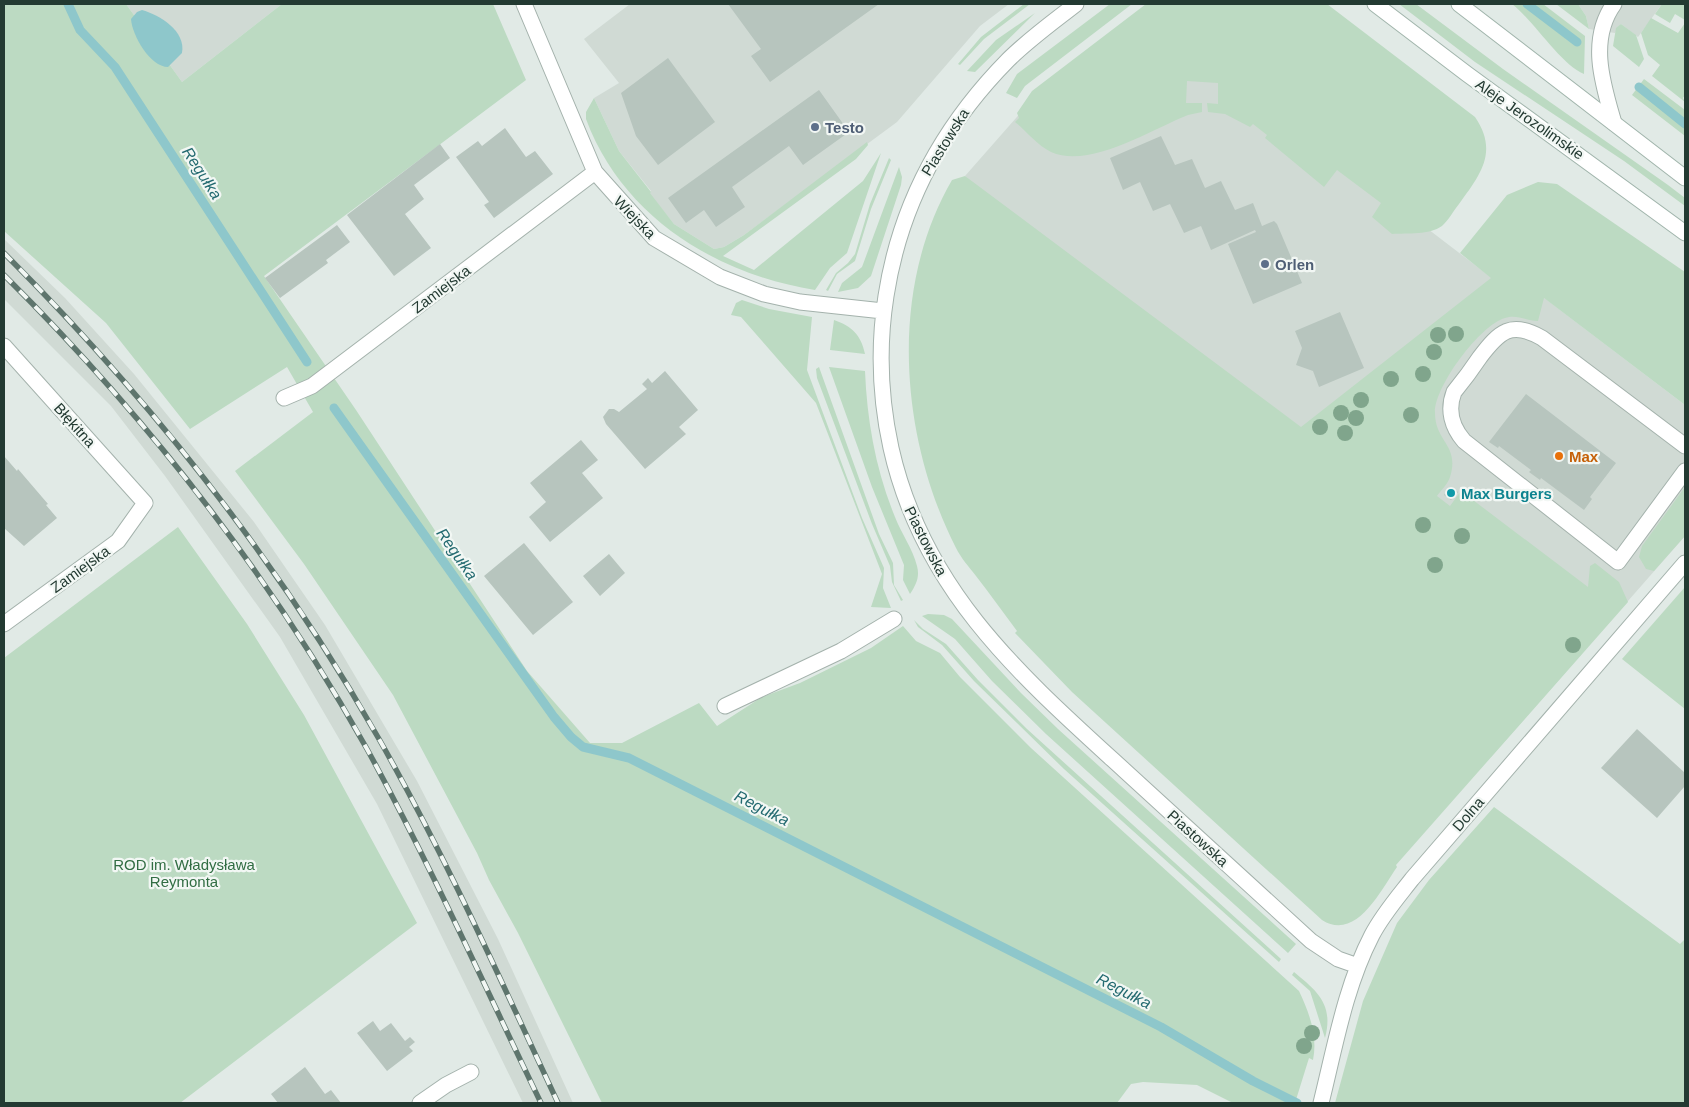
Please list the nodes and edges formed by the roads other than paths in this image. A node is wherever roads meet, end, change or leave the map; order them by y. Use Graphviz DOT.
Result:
graph roads {
  1 [pos="524,4"];
  2 [pos="1076,4"];
  3 [pos="1375,4"];
  4 [pos="1458,4"];
  5 [pos="1607,6"];
  6 [pos="1614,123"];
  7 [pos="595,172"];
  8 [pos="1685,178"];
  9 [pos="1685,233"];
  10 [pos="883,311"];
  11 [pos="4,346"];
  12 [pos="284,398"];
  13 [pos="1685,446"];
  14 [pos="1685,471"];
  15 [pos="146,503"];
  16 [pos="1685,563"];
  17 [pos="894,619"];
  18 [pos="4,624"];
  19 [pos="725,706"];
  20 [pos="1358,966"];
  21 [pos="471,1072"];
  22 [pos="420,1103"];
  23 [pos="1321,1103"];
  1 -- 7 [label="street, Wiejska"];
  2 -- 10 [label="street, Piastowska"];
  3 -- 9 [label="street, Aleje Jerozolimskie"];
  4 -- 6 [label="street"];
  5 -- 6 [label="street"];
  6 -- 8 [label="street"];
  7 -- 10 [label="street, Wiejska"];
  7 -- 12 [label="street, Zamiejska"];
  10 -- 20 [label="street, Piastowska"];
  11 -- 15 [label="street, Błękitna"];
  13 -- 14 [label="street"];
  15 -- 18 [label="street, Zamiejska"];
  16 -- 20 [label="street, Dolna"];
  17 -- 19 [label="street"];
  20 -- 23 [label="street, Dolna"];
  21 -- 22 [label="street"];
}
